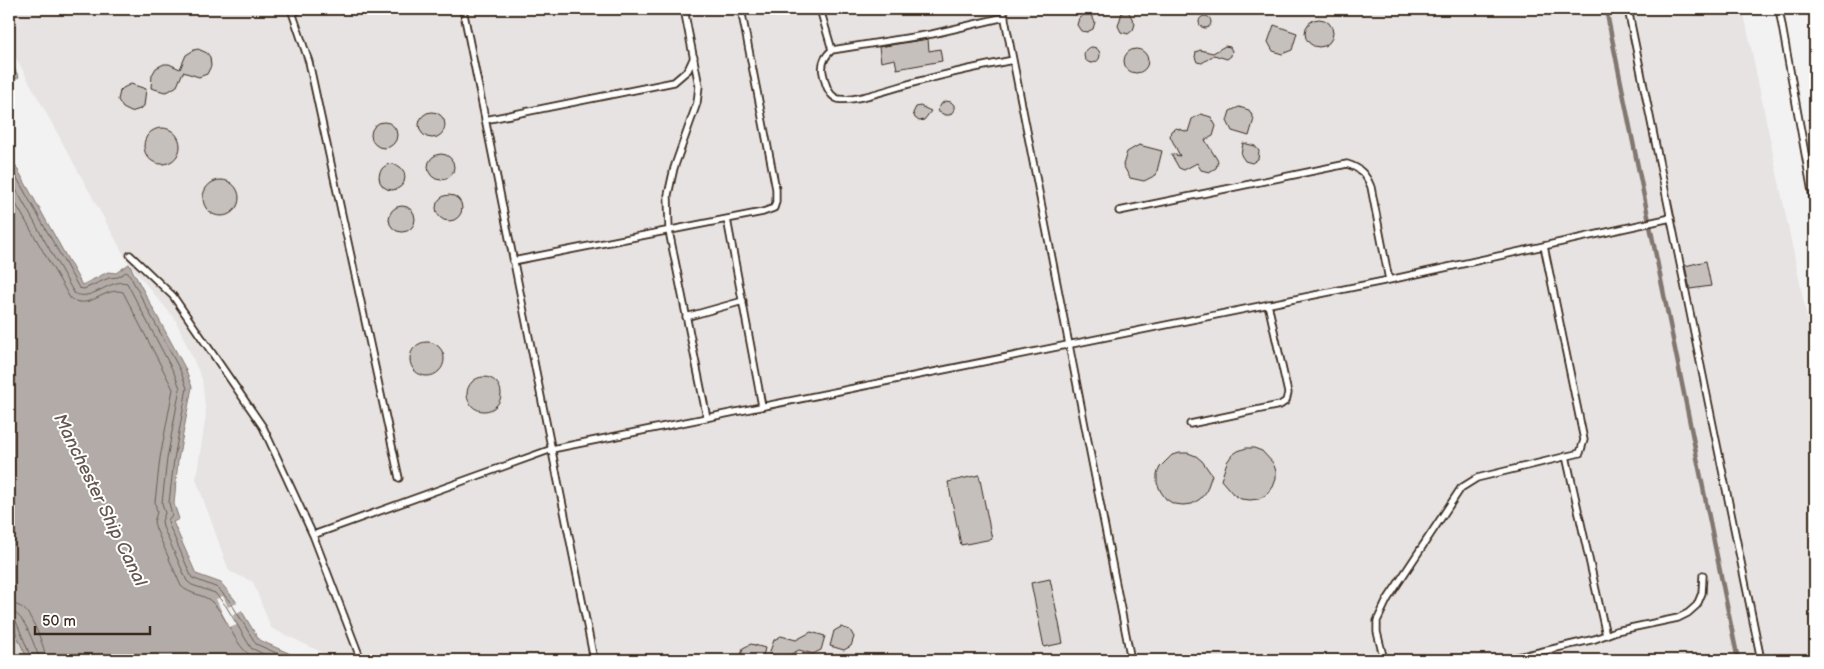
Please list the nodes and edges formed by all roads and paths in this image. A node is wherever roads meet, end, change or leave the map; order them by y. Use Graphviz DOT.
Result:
graph roads {
  1 [pos="300,9"];
  2 [pos="463,9"];
  3 [pos="684,9"];
  4 [pos="741,9"];
  5 [pos="820,9"];
  6 [pos="1003,9"];
  7 [pos="1628,9"];
  8 [pos="1779,9"];
  9 [pos="292,11"];
  10 [pos="1005,18"];
  11 [pos="832,50"];
  12 [pos="694,56"];
  13 [pos="1013,60"];
  14 [pos="485,120"];
  15 [pos="1815,209"];
  16 [pos="1119,211"];
  17 [pos="1671,218"];
  18 [pos="727,219"];
  19 [pos="669,231"];
  20 [pos="1544,246"];
  21 [pos="130,255"];
  22 [pos="513,262"];
  23 [pos="1389,280"];
  24 [pos="743,300"];
  25 [pos="1268,304"];
  26 [pos="686,316"];
  27 [pos="1069,344"];
  28 [pos="762,406"];
  29 [pos="707,418"];
  30 [pos="1190,424"];
  31 [pos="552,450"];
  32 [pos="1566,456"];
  33 [pos="399,478"];
  34 [pos="313,534"];
  35 [pos="1703,575"];
  36 [pos="1606,635"];
  37 [pos="361,660"];
  38 [pos="594,660"];
  39 [pos="1132,660"];
  40 [pos="1384,660"];
  41 [pos="1505,660"];
  42 [pos="1760,660"];
  1 -- 9 [label="lane"];
  2 -- 14 [label="lane"];
  3 -- 12 [label="lane"];
  4 -- 18 [label="lane"];
  5 -- 11 [label="lane"];
  6 -- 10 [label="lane"];
  7 -- 17 [label="lane"];
  8 -- 15 [label="lane"];
  9 -- 33 [label="lane"];
  10 -- 11 [label="lane"];
  10 -- 13 [label="lane"];
  11 -- 13 [label="lane"];
  12 -- 14 [label="lane"];
  12 -- 19 [label="lane"];
  13 -- 27 [label="lane"];
  14 -- 22 [label="lane"];
  16 -- 23 [label="lane"];
  17 -- 20 [label="lane"];
  17 -- 42 [label="lane"];
  18 -- 19 [label="lane"];
  18 -- 24 [label="lane"];
  19 -- 22 [label="lane"];
  19 -- 26 [label="lane"];
  20 -- 23 [label="lane"];
  20 -- 32 [label="lane"];
  21 -- 34 [label="lane"];
  22 -- 31 [label="lane"];
  23 -- 25 [label="lane"];
  24 -- 26 [label="lane"];
  24 -- 28 [label="lane"];
  25 -- 27 [label="lane"];
  25 -- 30 [label="lane"];
  26 -- 29 [label="lane"];
  27 -- 28 [label="lane"];
  27 -- 39 [label="lane"];
  28 -- 29 [label="lane"];
  29 -- 31 [label="lane"];
  31 -- 34 [label="lane"];
  31 -- 38 [label="lane"];
  32 -- 36 [label="lane"];
  32 -- 40 [label="lane"];
  34 -- 37 [label="lane"];
  35 -- 36 [label="lane"];
  36 -- 41 [label="lane"];
}
